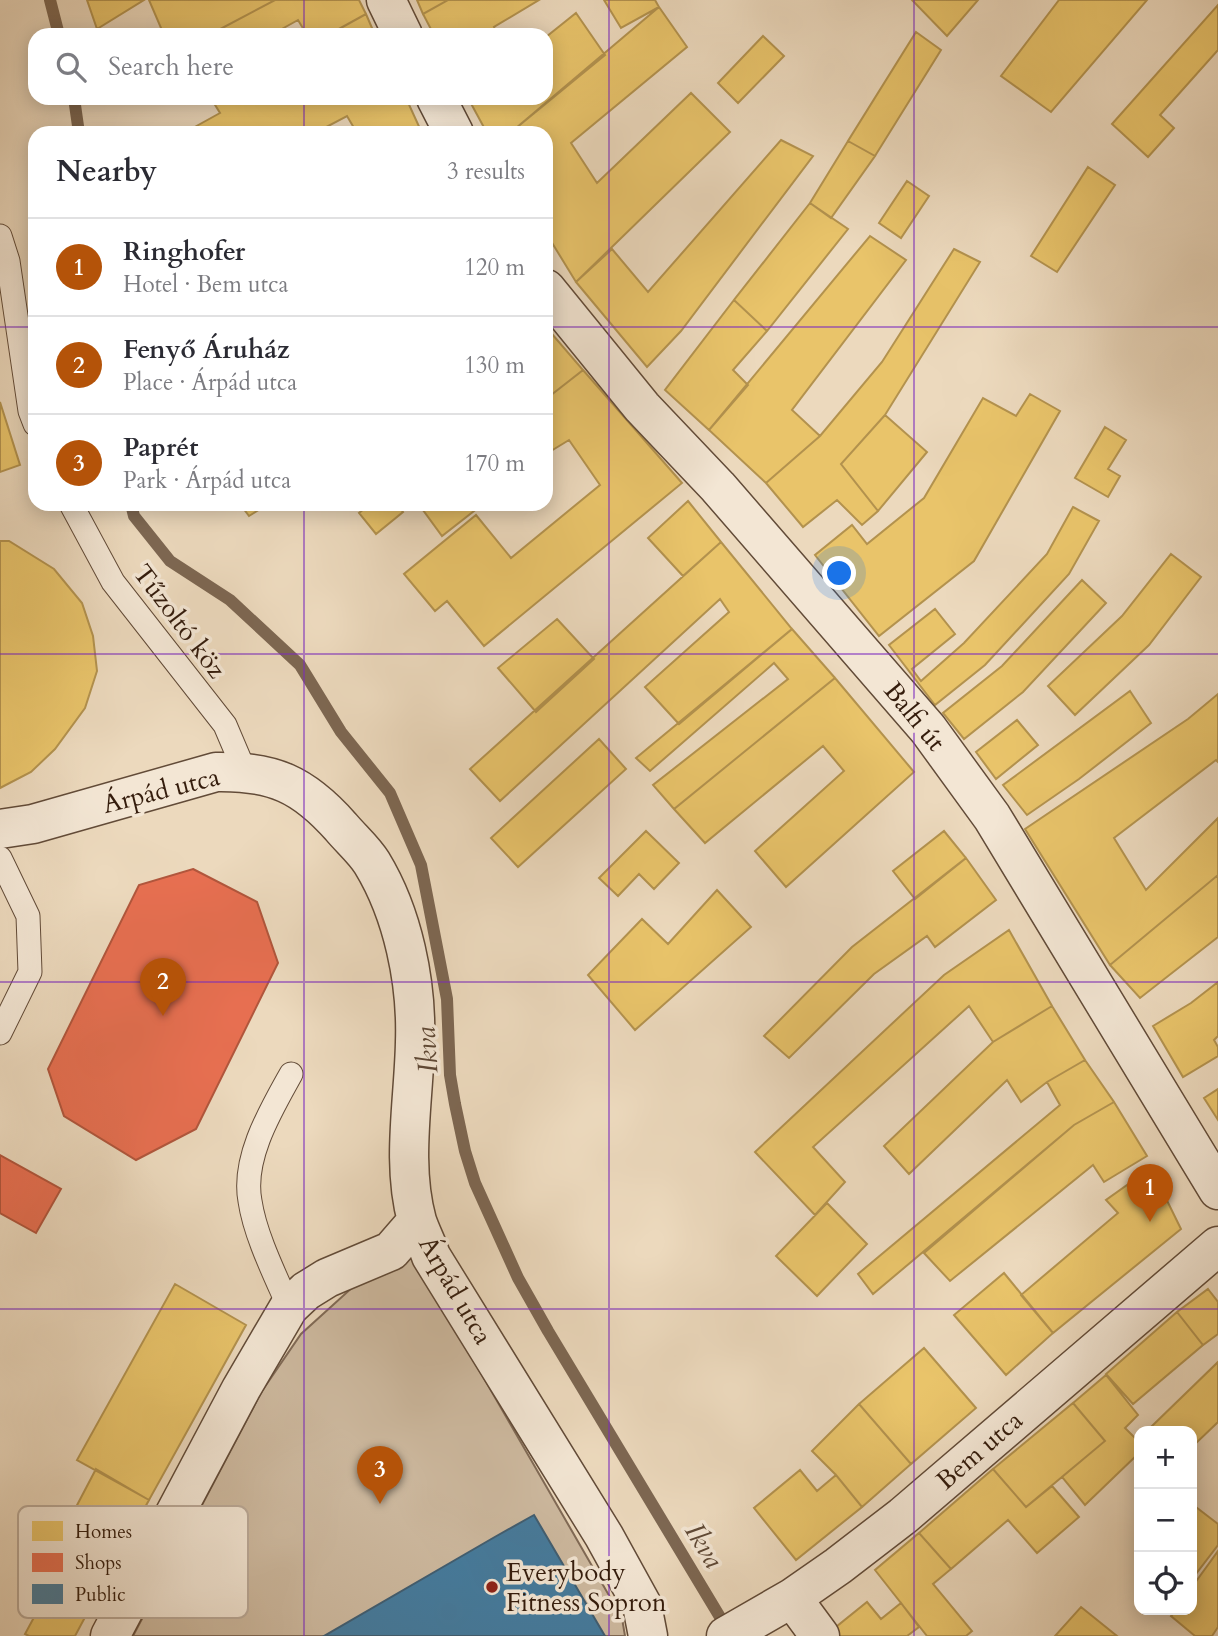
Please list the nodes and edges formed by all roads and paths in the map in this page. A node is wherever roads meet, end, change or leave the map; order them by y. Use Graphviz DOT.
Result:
graph roads {
  1 [pos="386,0"];
  2 [pos="400,28"];
  3 [pos="440,105"];
  4 [pos="450,126"];
  5 [pos="0,236"];
  6 [pos="553,298"];
  7 [pos="28,397"];
  8 [pos="75,511"];
  9 [pos="245,772"];
  10 [pos="0,829"];
  11 [pos="0,858"];
  12 [pos="0,1032"];
  13 [pos="291,1074"];
  14 [pos="1218,1190"];
  15 [pos="417,1221"];
  16 [pos="1218,1245"];
  17 [pos="289,1307"];
  18 [pos="179,1506"];
  19 [pos="783,1603"];
  20 [pos="120,1618"];
  21 [pos="110,1636"];
  22 [pos="648,1636"];
  23 [pos="726,1636"];
  24 [pos="820,1636"];
  1 -- 2 [label="street"];
  3 -- 4 [label="street"];
  5 -- 7 [label="lane"];
  6 -- 14 [label="street, Balfi út"];
  8 -- 9 [label="lane, Tűzoltó köz"];
  9 -- 10 [label="street, Árpád utca"];
  9 -- 15 [label="street, Árpád utca"];
  11 -- 12 [label="lane"];
  13 -- 17 [label="lane"];
  15 -- 17 [label="street"];
  15 -- 22 [label="street, Árpád utca"];
  16 -- 19 [label="street, Bem utca"];
  17 -- 18 [label="street"];
  19 -- 23 [label="street, Bem utca"];
  19 -- 24 [label="street"];
  20 -- 21 [label="street"];
}
